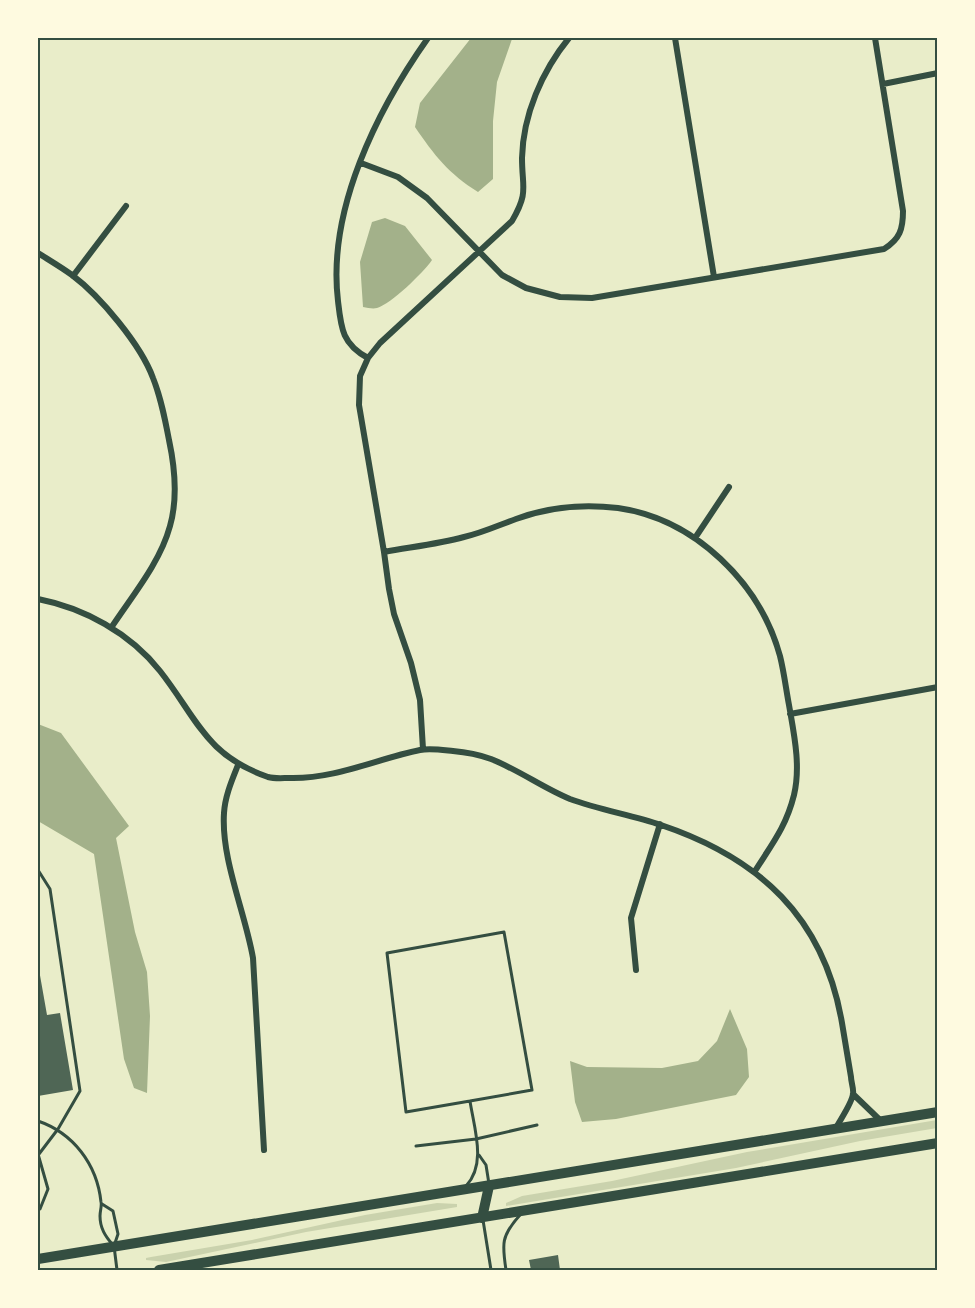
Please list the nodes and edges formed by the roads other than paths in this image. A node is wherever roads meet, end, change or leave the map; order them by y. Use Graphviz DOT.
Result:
graph roads {
  1 [pos="428,38"];
  2 [pos="569,38"];
  3 [pos="675,38"];
  4 [pos="875,38"];
  5 [pos="938,74"];
  6 [pos="882,84"];
  7 [pos="361,163"];
  8 [pos="126,206"];
  9 [pos="478,252"];
  10 [pos="38,253"];
  11 [pos="73,276"];
  12 [pos="714,277"];
  13 [pos="368,358"];
  14 [pos="729,487"];
  15 [pos="695,538"];
  16 [pos="384,552"];
  17 [pos="38,599"];
  18 [pos="111,628"];
  19 [pos="938,687"];
  20 [pos="790,714"];
  21 [pos="423,749"];
  22 [pos="238,765"];
  23 [pos="660,824"];
  24 [pos="38,870"];
  25 [pos="755,871"];
  26 [pos="636,970"];
  27 [pos="854,1094"];
  28 [pos="471,1101"];
  29 [pos="938,1112"];
  30 [pos="38,1121"];
  31 [pos="881,1121"];
  32 [pos="537,1125"];
  33 [pos="58,1129"];
  34 [pos="836,1129"];
  35 [pos="476,1139"];
  36 [pos="938,1143"];
  37 [pos="416,1146"];
  38 [pos="264,1150"];
  39 [pos="38,1154"];
  40 [pos="479,1155"];
  41 [pos="489,1186"];
  42 [pos="461,1191"];
  43 [pos="102,1204"];
  44 [pos="38,1210"];
  45 [pos="523,1211"];
  46 [pos="482,1218"];
  47 [pos="114,1246"];
  48 [pos="38,1259"];
  49 [pos="117,1270"];
  50 [pos="159,1270"];
  51 [pos="491,1270"];
  52 [pos="506,1270"];
  1 -- 7 [label="street"];
  2 -- 9 [label="street"];
  3 -- 12 [label="street"];
  4 -- 6 [label="street"];
  5 -- 6 [label="street"];
  6 -- 12 [label="street"];
  7 -- 9 [label="street"];
  7 -- 13 [label="street"];
  8 -- 11 [label="street"];
  9 -- 12 [label="street"];
  9 -- 13 [label="street"];
  10 -- 11 [label="street"];
  11 -- 18 [label="street"];
  13 -- 16 [label="street"];
  14 -- 15 [label="street"];
  15 -- 16 [label="street"];
  15 -- 20 [label="street"];
  16 -- 21 [label="street"];
  17 -- 18 [label="street"];
  18 -- 22 [label="street"];
  19 -- 20 [label="street"];
  20 -- 25 [label="street"];
  21 -- 22 [label="street"];
  21 -- 23 [label="street"];
  22 -- 38 [label="street"];
  23 -- 25 [label="street"];
  23 -- 26 [label="street"];
  24 -- 33 [label="lane"];
  25 -- 27 [label="street"];
  27 -- 31 [label="street"];
  27 -- 34 [label="street"];
  28 -- 28 [label="lane"];
  28 -- 35 [label="lane"];
  29 -- 31 [label="main road"];
  30 -- 33 [label="lane"];
  31 -- 34 [label="main road"];
  32 -- 35 [label="lane"];
  33 -- 39 [label="lane"];
  33 -- 43 [label="lane"];
  34 -- 41 [label="main road"];
  35 -- 37 [label="lane"];
  35 -- 40 [label="lane"];
  36 -- 45 [label="main road"];
  39 -- 44 [label="lane"];
  40 -- 41 [label="lane"];
  40 -- 42 [label="lane"];
  41 -- 42 [label="main road"];
  41 -- 46 [label="main road"];
  42 -- 47 [label="main road"];
  43 -- 47 [label="lane"];
  43 -- 47 [label="lane"];
  45 -- 46 [label="main road"];
  45 -- 52 [label="lane"];
  46 -- 50 [label="main road"];
  46 -- 51 [label="lane"];
  47 -- 48 [label="main road"];
  47 -- 49 [label="lane"];
}
